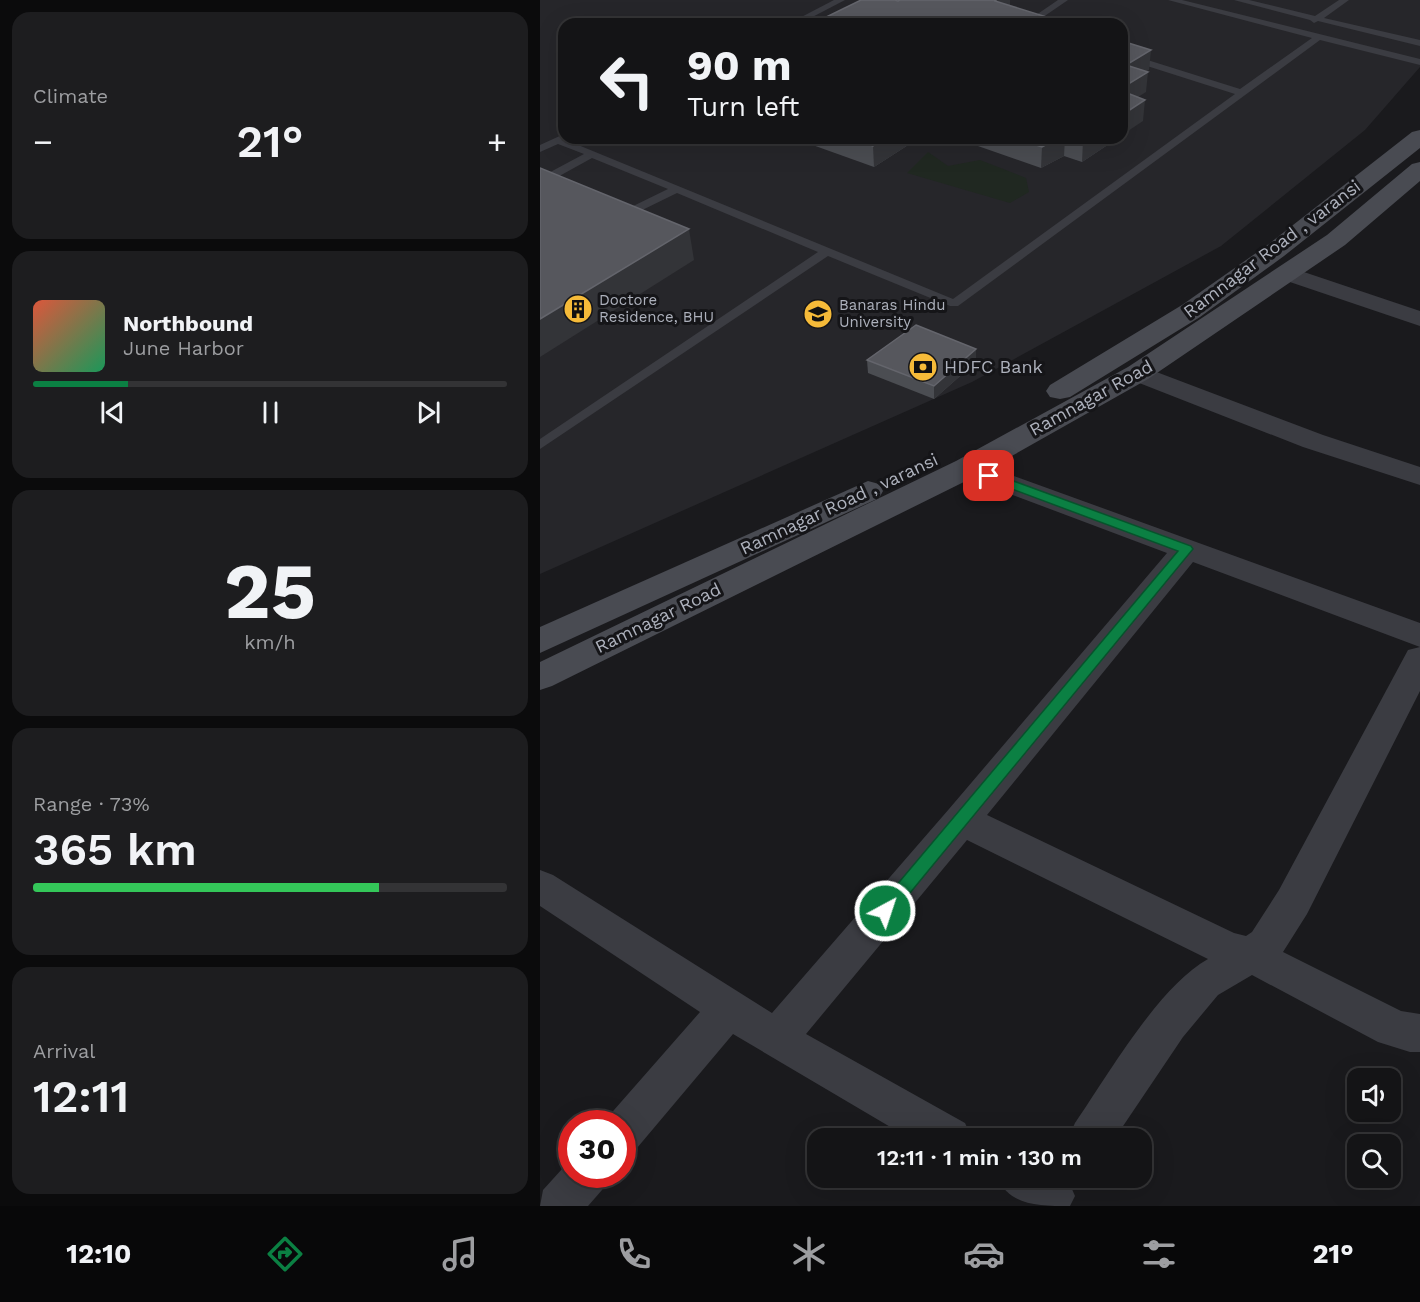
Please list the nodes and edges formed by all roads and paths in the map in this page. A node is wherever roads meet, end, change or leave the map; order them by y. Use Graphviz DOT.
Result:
graph roads {
  1 [pos="840,0"];
  2 [pos="1064,0"];
  3 [pos="1172,0"];
  4 [pos="1238,0"];
  5 [pos="1270,0"];
  6 [pos="1345,0"];
  7 [pos="1260,5"];
  8 [pos="804,18"];
  9 [pos="1036,18"];
  10 [pos="1314,20"];
  11 [pos="1318,37"];
  12 [pos="1420,43"];
  13 [pos="1128,57"];
  14 [pos="1420,62"];
  15 [pos="1242,93"];
  16 [pos="1420,137"];
  17 [pos="558,140"];
  18 [pos="573,144"];
  19 [pos="540,149"];
  20 [pos="592,154"];
  21 [pos="1420,169"];
  22 [pos="564,188"];
  23 [pos="677,189"];
  24 [pos="614,211"];
  25 [pos="827,251"];
  26 [pos="1290,273"];
  27 [pos="1420,319"];
  28 [pos="1138,373"];
  29 [pos="540,445"];
  30 [pos="968,468"];
  31 [pos="1420,476"];
  32 [pos="1186,549"];
  33 [pos="1420,635"];
  34 [pos="540,642"];
  35 [pos="1420,659"];
  36 [pos="540,677"];
  37 [pos="962,820"];
  38 [pos="540,886"];
  39 [pos="1251,955"];
  40 [pos="728,1009"];
  41 [pos="1420,1033"];
  42 [pos="776,1039"];
  43 [pos="636,1117"];
  44 [pos="932,1128"];
  45 [pos="1097,1128"];
  46 [pos="574,1188"];
  47 [pos="559,1206"];
  1 -- 8 [label="lane"];
  2 -- 9 [label="lane"];
  3 -- 11 [label="lane"];
  4 -- 7 [label="lane"];
  5 -- 7 [label="lane"];
  6 -- 10 [label="lane"];
  7 -- 10 [label="lane"];
  10 -- 12 [label="lane"];
  11 -- 14 [label="lane"];
  11 -- 15 [label="lane"];
  13 -- 15 [label="lane"];
  15 -- 25 [label="lane"];
  16 -- 34 [label="main road, Ramnagar Road , varansi"];
  17 -- 19 [label="lane"];
  18 -- 20 [label="lane"];
  20 -- 22 [label="lane"];
  20 -- 23 [label="lane"];
  21 -- 26 [label="main road, Ramnagar Road"];
  23 -- 24 [label="lane"];
  23 -- 25 [label="lane"];
  25 -- 29 [label="lane"];
  26 -- 27 [label="street"];
  26 -- 28 [label="main road, Ramnagar Road"];
  28 -- 30 [label="main road, Ramnagar Road"];
  28 -- 31 [label="street"];
  30 -- 32 [label="street"];
  30 -- 36 [label="main road, Ramnagar Road"];
  32 -- 33 [label="street"];
  32 -- 37 [label="street"];
  35 -- 39 [label="street"];
  37 -- 39 [label="street"];
  37 -- 42 [label="street"];
  38 -- 40 [label="street"];
  39 -- 41 [label="street"];
  39 -- 45 [label="street"];
  40 -- 42 [label="street"];
  40 -- 43 [label="street"];
  42 -- 44 [label="street"];
  46 -- 47 [label="street"];
}
